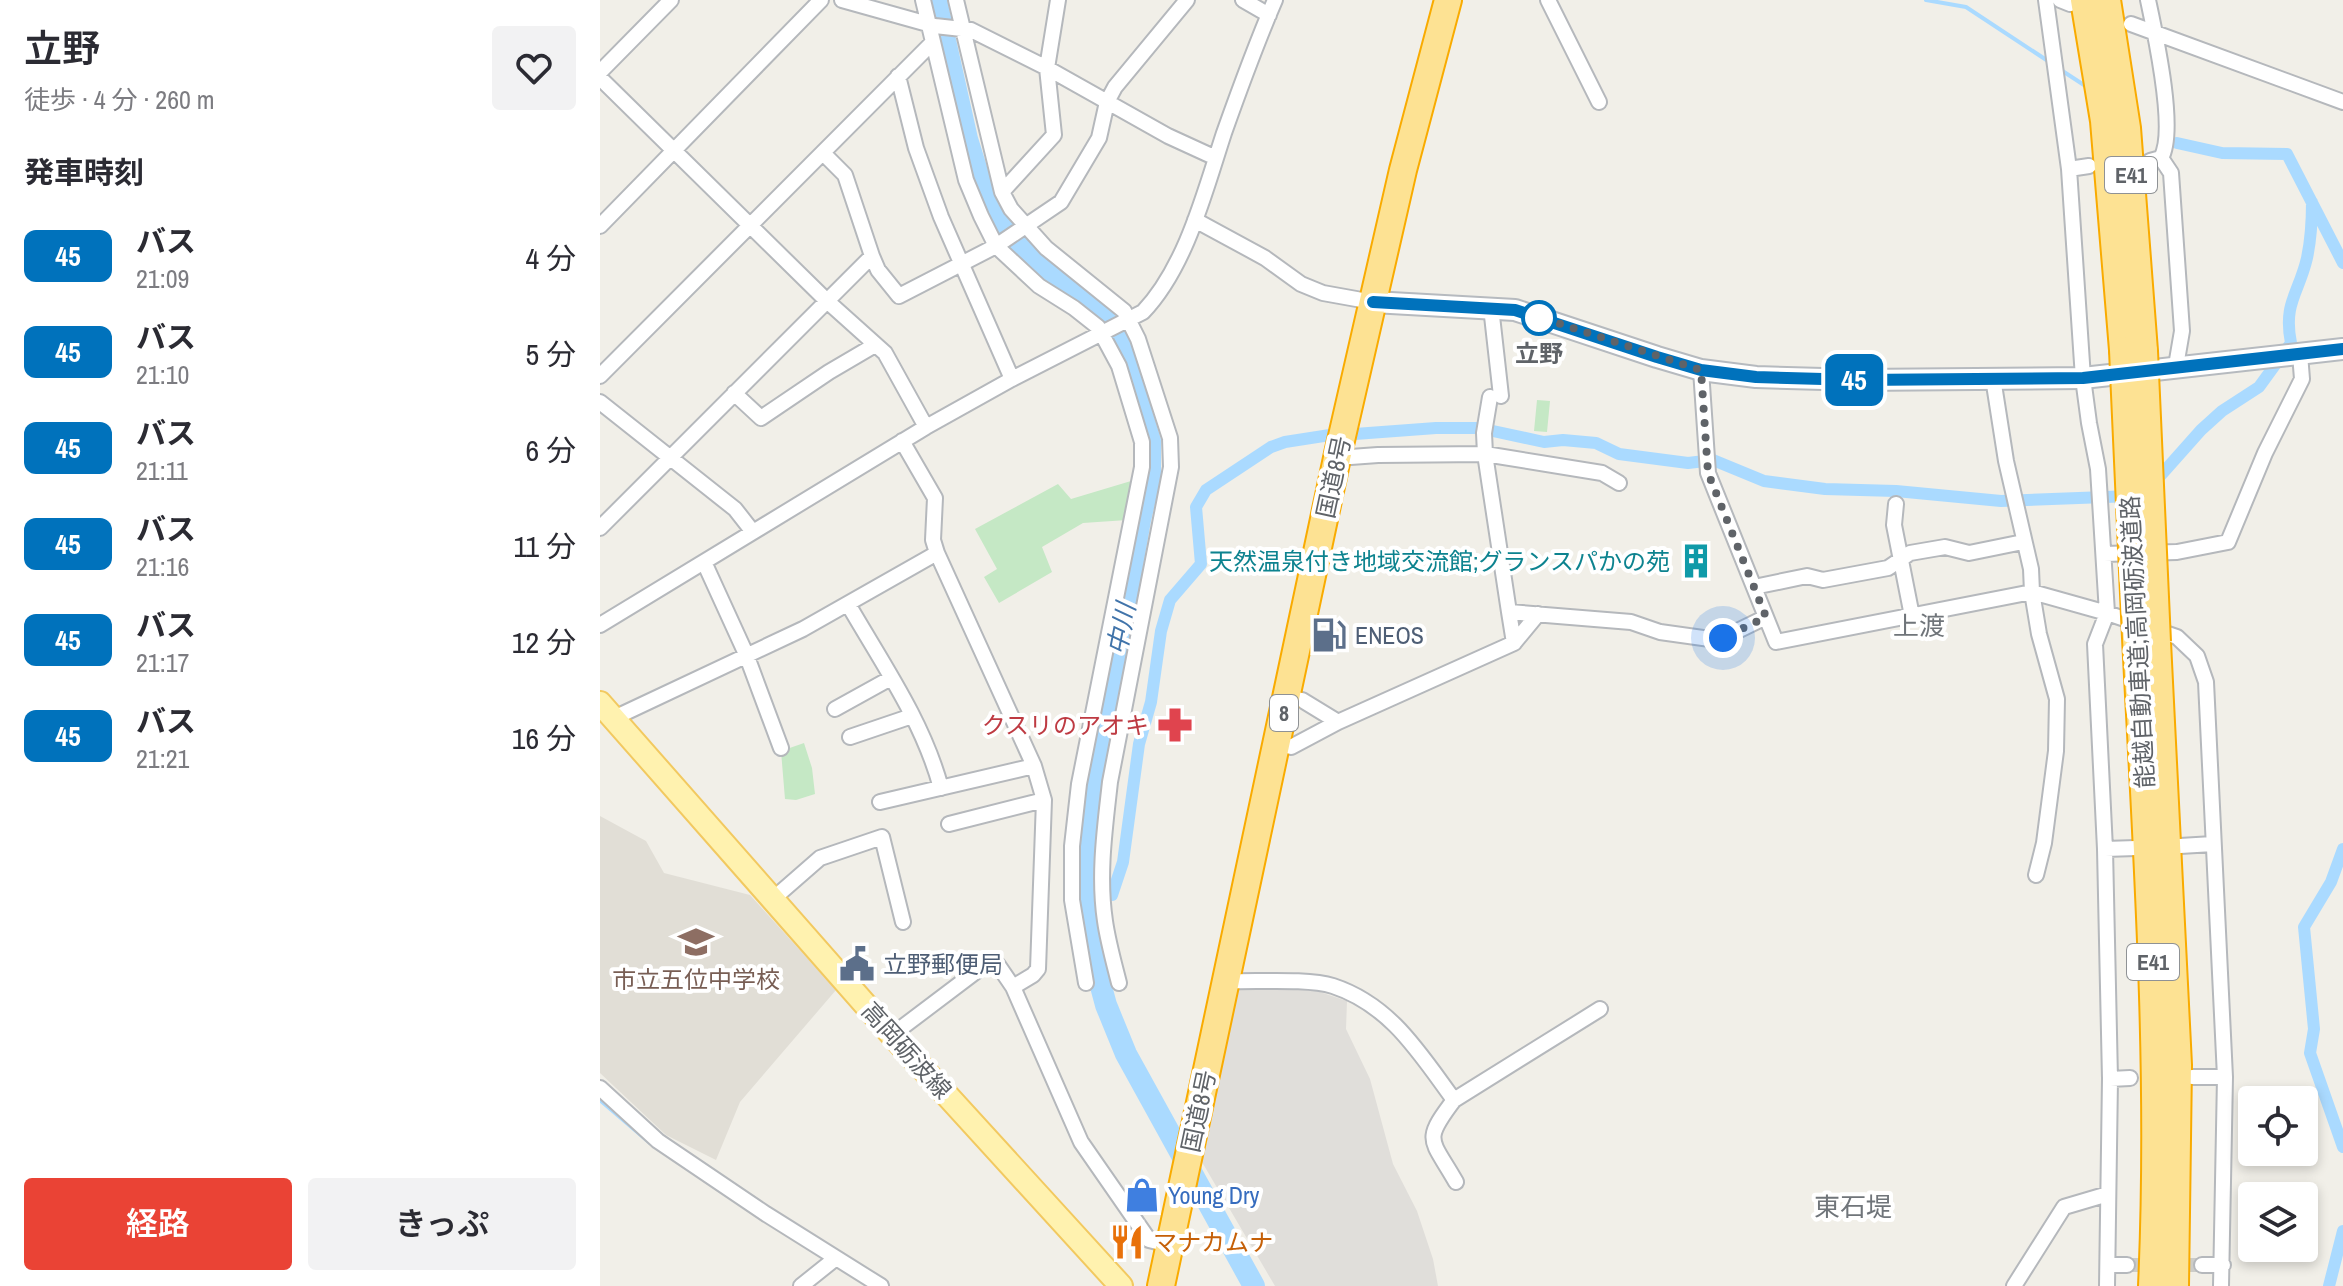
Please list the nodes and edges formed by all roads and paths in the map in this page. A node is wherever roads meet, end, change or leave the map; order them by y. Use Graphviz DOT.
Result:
graph roads {
  1 [pos="671,0"];
  2 [pos="821,0"];
  3 [pos="842,0"];
  4 [pos="923,0"];
  5 [pos="956,0"];
  6 [pos="1058,0"];
  7 [pos="1187,0"];
  8 [pos="1243,0"];
  9 [pos="1275,0"];
  10 [pos="1448,0"];
  11 [pos="1548,0"];
  12 [pos="2046,0"];
  13 [pos="2107,0"];
  14 [pos="2148,0"];
  15 [pos="2071,1"];
  16 [pos="1269,15"];
  17 [pos="2131,24"];
  18 [pos="932,25"];
  19 [pos="959,29"];
  20 [pos="2155,32"];
  21 [pos="933,42"];
  22 [pos="1047,68"];
  23 [pos="600,75"];
  24 [pos="898,76"];
  25 [pos="1107,102"];
  26 [pos="1599,102"];
  27 [pos="2343,102"];
  28 [pos="674,150"];
  29 [pos="823,153"];
  30 [pos="1216,158"];
  31 [pos="2089,166"];
  32 [pos="2069,169"];
  33 [pos="1002,192"];
  34 [pos="1195,220"];
  35 [pos="750,225"];
  36 [pos="600,226"];
  37 [pos="1024,229"];
  38 [pos="998,244"];
  39 [pos="872,256"];
  40 [pos="961,265"];
  41 [pos="827,301"];
  42 [pos="1373,302"];
  43 [pos="1491,307"];
  44 [pos="1126,322"];
  45 [pos="1105,334"];
  46 [pos="875,345"];
  47 [pos="2343,349"];
  48 [pos="2133,350"];
  49 [pos="2300,354"];
  50 [pos="2176,366"];
  51 [pos="1701,370"];
  52 [pos="600,376"];
  53 [pos="1993,378"];
  54 [pos="2083,378"];
  55 [pos="1012,379"];
  56 [pos="734,393"];
  57 [pos="600,402"];
  58 [pos="926,427"];
  59 [pos="902,441"];
  60 [pos="1485,454"];
  61 [pos="669,458"];
  62 [pos="1337,458"];
  63 [pos="1619,483"];
  64 [pos="1896,504"];
  65 [pos="600,528"];
  66 [pos="753,532"];
  67 [pos="2023,542"];
  68 [pos="937,553"];
  69 [pos="2104,554"];
  70 [pos="1901,560"];
  71 [pos="704,562"];
  72 [pos="1754,587"];
  73 [pos="2032,592"];
  74 [pos="848,604"];
  75 [pos="1509,612"];
  76 [pos="2107,613"];
  77 [pos="1538,614"];
  78 [pos="1912,616"];
  79 [pos="1766,617"];
  80 [pos="600,625"];
  81 [pos="2147,640"];
  82 [pos="1514,643"];
  83 [pos="746,654"];
  84 [pos="891,678"];
  85 [pos="1287,697"];
  86 [pos="835,709"];
  87 [pos="607,711"];
  88 [pos="912,716"];
  89 [pos="1338,722"];
  90 [pos="850,737"];
  91 [pos="1277,744"];
  92 [pos="781,748"];
  93 [pos="1034,766"];
  94 [pos="941,788"];
  95 [pos="1044,800"];
  96 [pos="880,802"];
  97 [pos="949,824"];
  98 [pos="2213,844"];
  99 [pos="2180,846"];
  100 [pos="2136,848"];
  101 [pos="2105,849"];
  102 [pos="2036,875"];
  103 [pos="773,899"];
  104 [pos="903,922"];
  105 [pos="1227,981"];
  106 [pos="1086,983"];
  107 [pos="1119,983"];
  108 [pos="1013,987"];
  109 [pos="1600,1009"];
  110 [pos="892,1035"];
  111 [pos="2192,1077"];
  112 [pos="2225,1077"];
  113 [pos="2130,1078"];
  114 [pos="2110,1079"];
  115 [pos="600,1088"];
  116 [pos="1454,1100"];
  117 [pos="1456,1182"];
  118 [pos="2108,1194"];
  119 [pos="1169,1245"];
  120 [pos="836,1258"];
  121 [pos="2108,1265"];
  122 [pos="2127,1265"];
  123 [pos="2202,1265"];
  124 [pos="2223,1265"];
  125 [pos="801,1286"];
  126 [pos="881,1286"];
  127 [pos="1121,1286"];
  128 [pos="1161,1286"];
  129 [pos="2014,1286"];
  130 [pos="2107,1286"];
  131 [pos="2152,1286"];
  132 [pos="2175,1286"];
  133 [pos="2221,1286"];
  1 -- 23 [label="street"];
  2 -- 28 [label="street"];
  3 -- 18 [label="street"];
  4 -- 18 [label="street"];
  5 -- 19 [label="street"];
  6 -- 22 [label="street"];
  7 -- 25 [label="street"];
  8 -- 16 [label="street"];
  9 -- 16 [label="street"];
  10 -- 42 [label="highway, 国道8号 / 8"];
  11 -- 26 [label="street"];
  12 -- 32 [label="street"];
  13 -- 48 [label="highway, 能越自動車道;高岡砺波道路 / E41"];
  14 -- 20 [label="street"];
  15 -- 48 [label="highway, 能越自動車道;高岡砺波道路 / E41"];
  16 -- 30 [label="street"];
  17 -- 20 [label="street"];
  18 -- 19 [label="street"];
  18 -- 21 [label="street"];
  19 -- 22 [label="street"];
  19 -- 33 [label="street"];
  20 -- 27 [label="street"];
  20 -- 50 [label="street"];
  21 -- 24 [label="street"];
  21 -- 38 [label="street"];
  22 -- 25 [label="street"];
  22 -- 33 [label="street"];
  23 -- 28 [label="street"];
  24 -- 29 [label="street"];
  24 -- 40 [label="street"];
  25 -- 30 [label="street"];
  25 -- 37 [label="street"];
  28 -- 35 [label="street"];
  28 -- 36 [label="street"];
  29 -- 35 [label="street"];
  29 -- 39 [label="street"];
  30 -- 34 [label="street"];
  31 -- 32 [label="street"];
  32 -- 54 [label="street"];
  33 -- 37 [label="street"];
  34 -- 42 [label="street"];
  34 -- 44 [label="street"];
  35 -- 41 [label="street"];
  35 -- 52 [label="street"];
  37 -- 38 [label="street"];
  37 -- 44 [label="street"];
  38 -- 40 [label="street"];
  38 -- 45 [label="street"];
  39 -- 40 [label="street"];
  39 -- 41 [label="street"];
  40 -- 55 [label="street"];
  41 -- 46 [label="street"];
  41 -- 56 [label="street"];
  42 -- 43 [label="main road"];
  42 -- 62 [label="highway, 国道8号 / 8"];
  43 -- 51 [label="main road"];
  43 -- 60 [label="street"];
  44 -- 45 [label="street"];
  44 -- 107 [label="street"];
  45 -- 55 [label="street"];
  45 -- 106 [label="street"];
  46 -- 56 [label="street"];
  46 -- 58 [label="street"];
  47 -- 49 [label="main road"];
  48 -- 81 [label="highway, 能越自動車道;高岡砺波道路 / E41, bridge"];
  49 -- 50 [label="main road"];
  49 -- 69 [label="street"];
  50 -- 54 [label="main road"];
  51 -- 53 [label="main road"];
  51 -- 72 [label="street"];
  53 -- 54 [label="main road"];
  53 -- 67 [label="street"];
  54 -- 69 [label="street"];
  55 -- 58 [label="street"];
  56 -- 61 [label="street"];
  57 -- 61 [label="street"];
  58 -- 59 [label="street"];
  59 -- 66 [label="street"];
  59 -- 68 [label="street"];
  60 -- 62 [label="street"];
  60 -- 63 [label="street"];
  60 -- 75 [label="street"];
  61 -- 65 [label="street"];
  61 -- 66 [label="street"];
  62 -- 85 [label="highway, 国道8号 / 8"];
  64 -- 70 [label="street"];
  66 -- 71 [label="street"];
  67 -- 70 [label="street"];
  67 -- 73 [label="street"];
  68 -- 74 [label="street"];
  68 -- 93 [label="street"];
  69 -- 76 [label="street"];
  70 -- 72 [label="street"];
  70 -- 78 [label="street"];
  71 -- 80 [label="street"];
  71 -- 83 [label="street"];
  72 -- 79 [label="street"];
  73 -- 76 [label="street"];
  73 -- 78 [label="street"];
  73 -- 102 [label="street"];
  74 -- 83 [label="street"];
  74 -- 84 [label="street"];
  75 -- 77 [label="street"];
  75 -- 82 [label="street"];
  76 -- 98 [label="street"];
  76 -- 101 [label="street"];
  77 -- 79 [label="street"];
  77 -- 82 [label="street"];
  78 -- 79 [label="street"];
  81 -- 131 [label="highway, 能越自動車道;高岡砺波道路 / E41"];
  81 -- 132 [label="highway, 能越自動車道;高岡砺波道路 / E41"];
  82 -- 89 [label="street"];
  83 -- 87 [label="street"];
  83 -- 92 [label="street"];
  84 -- 86 [label="street"];
  84 -- 88 [label="street"];
  85 -- 89 [label="street"];
  85 -- 91 [label="highway, 国道8号 / 8"];
  87 -- 103 [label="main road, 高岡砺波線"];
  88 -- 90 [label="street"];
  88 -- 94 [label="street"];
  89 -- 91 [label="street"];
  91 -- 105 [label="highway, 国道8号 / 8"];
  93 -- 94 [label="street"];
  93 -- 95 [label="street"];
  94 -- 96 [label="street"];
  95 -- 97 [label="street"];
  95 -- 108 [label="street"];
  98 -- 99 [label="street"];
  98 -- 112 [label="street"];
  100 -- 101 [label="street"];
  101 -- 114 [label="street"];
  103 -- 104 [label="street"];
  103 -- 110 [label="main road, 高岡砺波線"];
  105 -- 116 [label="street"];
  105 -- 119 [label="highway, 国道8号 / 8"];
  108 -- 110 [label="street"];
  108 -- 119 [label="street"];
  109 -- 116 [label="street"];
  110 -- 127 [label="main road, 高岡砺波線"];
  111 -- 112 [label="street"];
  112 -- 124 [label="street"];
  113 -- 114 [label="street"];
  114 -- 118 [label="street"];
  115 -- 120 [label="street"];
  116 -- 117 [label="street"];
  118 -- 121 [label="street"];
  118 -- 129 [label="street"];
  119 -- 128 [label="highway, 国道8号 / 8"];
  120 -- 125 [label="street"];
  120 -- 126 [label="street"];
  121 -- 122 [label="street"];
  121 -- 130 [label="street"];
  123 -- 124 [label="street"];
  124 -- 133 [label="street"];
}
